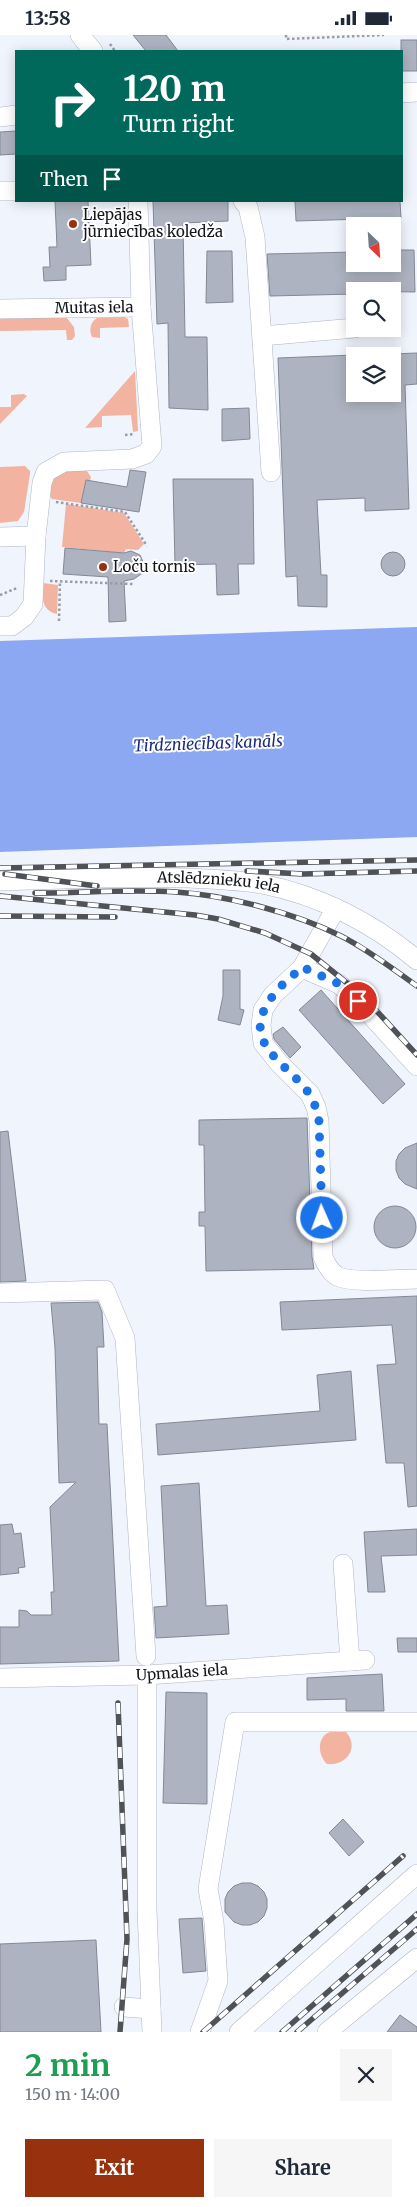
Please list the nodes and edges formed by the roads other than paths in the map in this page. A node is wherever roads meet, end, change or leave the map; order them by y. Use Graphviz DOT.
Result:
graph roads {
  1 [pos="80,35"];
  2 [pos="92,50"];
  3 [pos="403,93"];
  4 [pos="417,93"];
  5 [pos="15,115"];
  6 [pos="0,117"];
  7 [pos="0,191"];
  8 [pos="15,191"];
  9 [pos="138,202"];
  10 [pos="244,202"];
  11 [pos="141,307"];
  12 [pos="0,309"];
  13 [pos="346,329"];
  14 [pos="262,336"];
  15 [pos="271,472"];
  16 [pos="36,536"];
  17 [pos="0,537"];
  18 [pos="6,626"];
  19 [pos="0,881"];
  20 [pos="336,908"];
  21 [pos="417,960"];
  22 [pos="302,967"];
  23 [pos="417,1066"];
  24 [pos="417,1279"];
  25 [pos="0,1293"];
  26 [pos="343,1564"];
  27 [pos="146,1656"];
  28 [pos="147,1675"];
  29 [pos="0,1678"];
  30 [pos="417,1722"];
  31 [pos="417,1874"];
  32 [pos="416,1961"];
  33 [pos="124,2007"];
  34 [pos="151,2009"];
  35 [pos="152,2032"];
  36 [pos="200,2032"];
  37 [pos="239,2032"];
  38 [pos="327,2032"];
  1 -- 2 [label="street"];
  3 -- 4 [label="street"];
  5 -- 6 [label="street"];
  7 -- 8 [label="street"];
  9 -- 11 [label="street, Muitas iela"];
  10 -- 14 [label="street"];
  11 -- 12 [label="street, Muitas iela"];
  11 -- 16 [label="street"];
  13 -- 14 [label="street"];
  14 -- 15 [label="street"];
  16 -- 17 [label="street"];
  16 -- 18 [label="street"];
  19 -- 20 [label="street, Atslēdznieku iela"];
  20 -- 21 [label="street, Atslēdznieku iela"];
  20 -- 22 [label="street"];
  22 -- 23 [label="street"];
  22 -- 24 [label="street"];
  25 -- 27 [label="street"];
  26 -- 28 [label="street, Upmalas iela"];
  28 -- 29 [label="street, Upmalas iela"];
  28 -- 34 [label="street"];
  30 -- 36 [label="street"];
  31 -- 37 [label="street"];
  32 -- 38 [label="street"];
  33 -- 34 [label="street"];
  34 -- 35 [label="street"];
}
